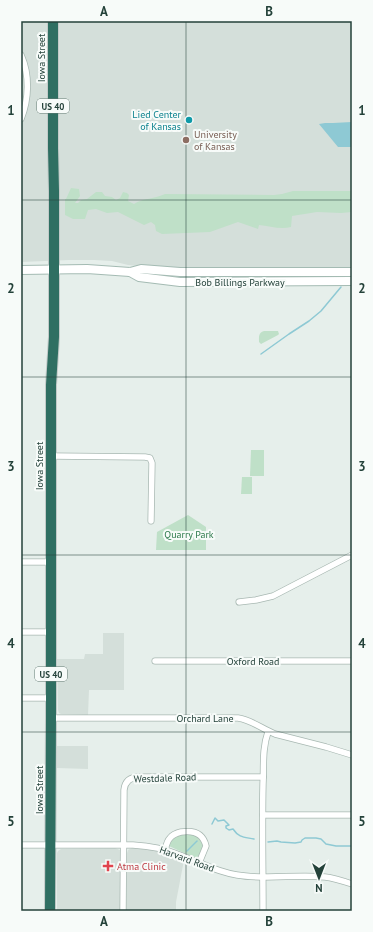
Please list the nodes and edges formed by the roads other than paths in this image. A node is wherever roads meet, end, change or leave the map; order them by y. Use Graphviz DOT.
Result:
graph roads {
  1 [pos="53,21"];
  2 [pos="21,55"];
  3 [pos="21,119"];
  4 [pos="54,269"];
  5 [pos="21,270"];
  6 [pos="130,272"];
  7 [pos="352,272"];
  8 [pos="352,281"];
  9 [pos="51,456"];
  10 [pos="151,521"];
  11 [pos="352,555"];
  12 [pos="21,562"];
  13 [pos="51,562"];
  14 [pos="239,602"];
  15 [pos="21,632"];
  16 [pos="51,632"];
  17 [pos="155,660"];
  18 [pos="352,661"];
  19 [pos="21,698"];
  20 [pos="51,698"];
  21 [pos="51,718"];
  22 [pos="268,732"];
  23 [pos="352,755"];
  24 [pos="263,777"];
  25 [pos="263,815"];
  26 [pos="352,815"];
  27 [pos="21,845"];
  28 [pos="124,845"];
  29 [pos="50,846"];
  30 [pos="165,850"];
  31 [pos="199,863"];
  32 [pos="263,877"];
  33 [pos="352,884"];
  34 [pos="50,911"];
  35 [pos="123,911"];
  36 [pos="263,911"];
  1 -- 4 [label="highway, Iowa Street / US 40"];
  2 -- 3 [label="street"];
  4 -- 5 [label="main road, Bob Billings Parkway"];
  4 -- 6 [label="main road, Bob Billings Parkway"];
  4 -- 9 [label="highway, Iowa Street / US 40"];
  6 -- 7 [label="main road, Bob Billings Parkway"];
  6 -- 8 [label="main road, Bob Billings Parkway"];
  9 -- 10 [label="street"];
  9 -- 13 [label="highway, Iowa Street / US 40"];
  11 -- 14 [label="street"];
  12 -- 13 [label="street"];
  13 -- 16 [label="highway, Iowa Street / US 40"];
  15 -- 16 [label="street"];
  16 -- 20 [label="highway, Iowa Street / US 40"];
  17 -- 18 [label="street, Oxford Road"];
  19 -- 20 [label="street"];
  20 -- 21 [label="highway, Iowa Street / US 40"];
  21 -- 22 [label="street, Orchard Lane"];
  21 -- 29 [label="highway, Iowa Street / US 40"];
  22 -- 23 [label="street, Orchard Lane"];
  22 -- 24 [label="street"];
  24 -- 25 [label="street"];
  24 -- 28 [label="street, Westdale Road"];
  25 -- 26 [label="street"];
  25 -- 32 [label="street"];
  27 -- 29 [label="street, Harvard Road"];
  28 -- 29 [label="street, Harvard Road"];
  28 -- 30 [label="street, Harvard Road"];
  28 -- 35 [label="street, Westdale Road"];
  29 -- 34 [label="highway, Iowa Street / US 40"];
  30 -- 31 [label="street, Harvard Road"];
  30 -- 31 [label="street"];
  31 -- 32 [label="street, Harvard Road"];
  32 -- 33 [label="street, Harvard Road"];
  32 -- 36 [label="street"];
}
